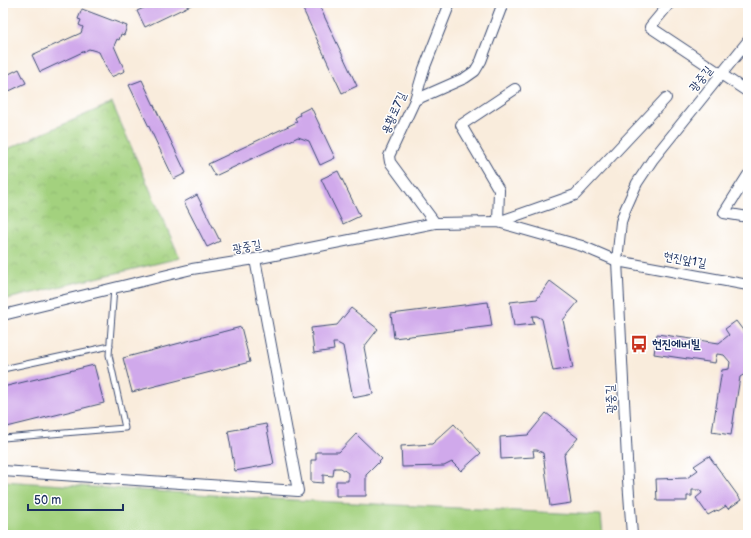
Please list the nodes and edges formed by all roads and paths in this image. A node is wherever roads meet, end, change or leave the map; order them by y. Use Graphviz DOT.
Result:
graph roads {
  1 [pos="450,3"];
  2 [pos="503,3"];
  3 [pos="670,3"];
  4 [pos="748,41"];
  5 [pos="722,74"];
  6 [pos="515,89"];
  7 [pos="748,92"];
  8 [pos="666,98"];
  9 [pos="415,100"];
  10 [pos="748,175"];
  11 [pos="748,217"];
  12 [pos="498,222"];
  13 [pos="435,223"];
  14 [pos="255,258"];
  15 [pos="617,261"];
  16 [pos="748,285"];
  17 [pos="114,288"];
  18 [pos="3,314"];
  19 [pos="110,346"];
  20 [pos="3,369"];
  21 [pos="3,438"];
  22 [pos="3,471"];
  23 [pos="632,535"];
  1 -- 9 [label="street, 용황로7길"];
  2 -- 9 [label="street"];
  3 -- 5 [label="street"];
  4 -- 5 [label="street, 광중길"];
  5 -- 7 [label="street"];
  5 -- 15 [label="street, 광중길"];
  6 -- 12 [label="street"];
  8 -- 12 [label="street, 광중길"];
  9 -- 13 [label="street, 용황로7길"];
  10 -- 11 [label="street"];
  12 -- 13 [label="street, 광중길"];
  12 -- 15 [label="street, 광중길"];
  13 -- 14 [label="street, 광중길"];
  14 -- 17 [label="street, 광중길"];
  14 -- 22 [label="street"];
  15 -- 16 [label="street, 현진앞1길"];
  15 -- 23 [label="street, 광중길"];
  17 -- 18 [label="street, 광중길"];
  17 -- 19 [label="lane"];
  19 -- 20 [label="lane"];
  19 -- 21 [label="lane"];
}
